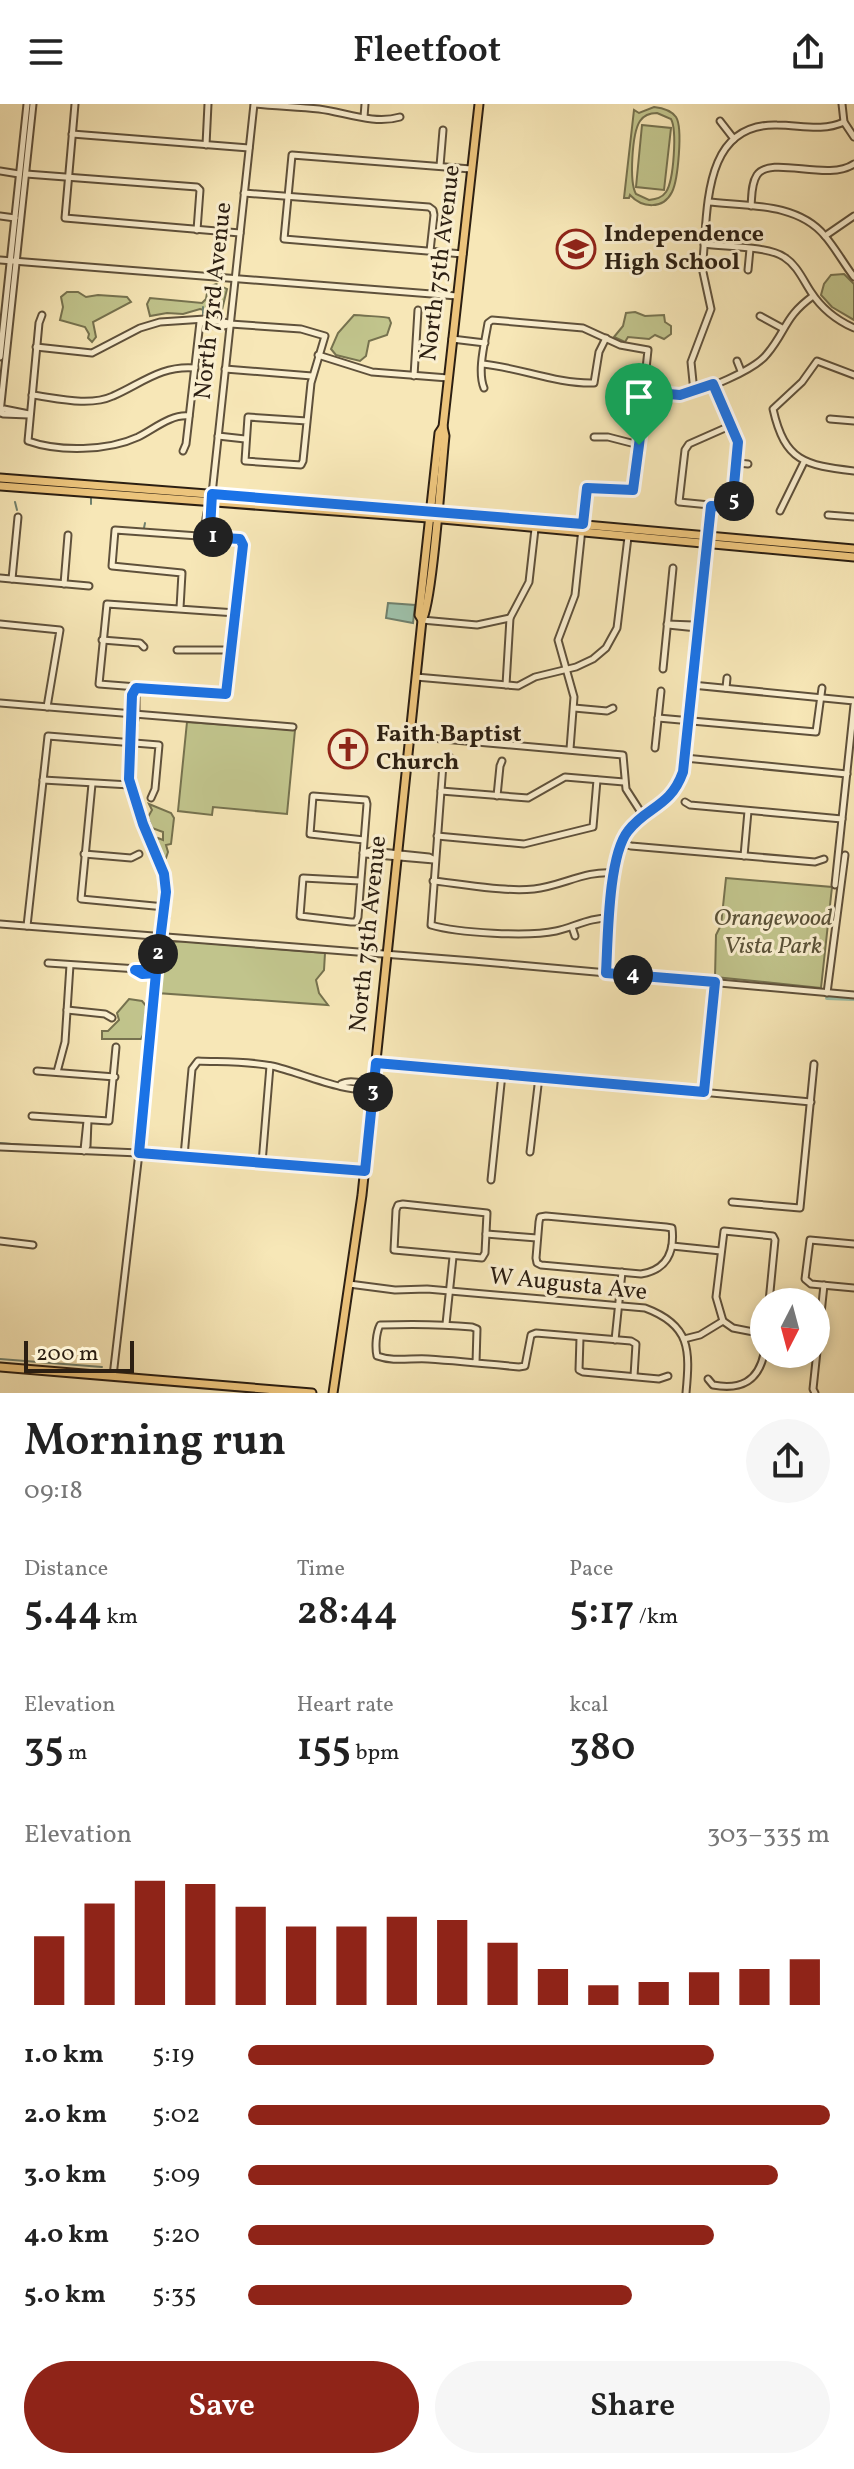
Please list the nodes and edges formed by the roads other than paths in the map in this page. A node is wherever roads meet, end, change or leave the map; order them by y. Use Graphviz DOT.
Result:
graph roads {
  1 [pos="27,104"];
  2 [pos="33,104"];
  3 [pos="75,104"];
  4 [pos="208,104"];
  5 [pos="254,104"];
  6 [pos="365,104"];
  7 [pos="479,104"];
  8 [pos="842,104"];
  9 [pos="364,117"];
  10 [pos="400,117"];
  11 [pos="720,121"];
  12 [pos="844,122"];
  13 [pos="443,130"];
  14 [pos="72,134"];
  15 [pos="854,137"];
  16 [pos="734,139"];
  17 [pos="206,145"];
  18 [pos="249,148"];
  19 [pos="854,164"];
  20 [pos="440,166"];
  21 [pos="472,169"];
  22 [pos="0,171"];
  23 [pos="23,174"];
  24 [pos="68,177"];
  25 [pos="244,193"];
  26 [pos="287,196"];
  27 [pos="708,202"];
  28 [pos="751,206"];
  29 [pos="0,216"];
  30 [pos="854,216"];
  31 [pos="15,218"];
  32 [pos="197,230"];
  33 [pos="240,233"];
  34 [pos="825,236"];
  35 [pos="704,244"];
  36 [pos="750,249"];
  37 [pos="430,251"];
  38 [pos="463,254"];
  39 [pos="0,260"];
  40 [pos="13,261"];
  41 [pos="748,270"];
  42 [pos="854,277"];
  43 [pos="234,278"];
  44 [pos="457,296"];
  45 [pos="813,296"];
  46 [pos="418,310"];
  47 [pos="42,315"];
  48 [pos="760,316"];
  49 [pos="200,321"];
  50 [pos="230,324"];
  51 [pos="782,328"];
  52 [pos="854,328"];
  53 [pos="606,338"];
  54 [pos="452,339"];
  55 [pos="485,343"];
  56 [pos="36,347"];
  57 [pos="318,355"];
  58 [pos="0,357"];
  59 [pos="737,361"];
  60 [pos="483,364"];
  61 [pos="195,368"];
  62 [pos="225,369"];
  63 [pos="741,371"];
  64 [pos="854,375"];
  65 [pos="312,376"];
  66 [pos="414,376"];
  67 [pos="448,378"];
  68 [pos="713,384"];
  69 [pos="484,388"];
  70 [pos="645,392"];
  71 [pos="694,392"];
  72 [pos="32,395"];
  73 [pos="0,412"];
  74 [pos="29,415"];
  75 [pos="189,416"];
  76 [pos="830,419"];
  77 [pos="307,421"];
  78 [pos="854,421"];
  79 [pos="732,425"];
  80 [pos="218,436"];
  81 [pos="594,437"];
  82 [pos="245,439"];
  83 [pos="639,445"];
  84 [pos="183,451"];
  85 [pos="804,462"];
  86 [pos="738,463"];
  87 [pos="748,464"];
  88 [pos="854,471"];
  89 [pos="0,478"];
  90 [pos="0,486"];
  91 [pos="211,498"];
  92 [pos="711,506"];
  93 [pos="780,511"];
  94 [pos="433,515"];
  95 [pos="828,515"];
  96 [pos="18,517"];
  97 [pos="854,517"];
  98 [pos="536,524"];
  99 [pos="582,528"];
  100 [pos="68,535"];
  101 [pos="207,537"];
  102 [pos="628,537"];
  103 [pos="708,540"];
  104 [pos="854,549"];
  105 [pos="854,557"];
  106 [pos="673,568"];
  107 [pos="0,578"];
  108 [pos="12,579"];
  109 [pos="64,584"];
  110 [pos="89,586"];
  111 [pos="180,608"];
  112 [pos="236,613"];
  113 [pos="510,618"];
  114 [pos="422,620"];
  115 [pos="0,624"];
  116 [pos="667,624"];
  117 [pos="698,628"];
  118 [pos="102,640"];
  119 [pos="144,647"];
  120 [pos="177,650"];
  121 [pos="232,650"];
  122 [pos="663,669"];
  123 [pos="567,670"];
  124 [pos="415,677"];
  125 [pos="727,678"];
  126 [pos="506,685"];
  127 [pos="692,685"];
  128 [pos="136,688"];
  129 [pos="726,688"];
  130 [pos="822,688"];
  131 [pos="661,691"];
  132 [pos="821,697"];
  133 [pos="0,703"];
  134 [pos="854,703"];
  135 [pos="47,707"];
  136 [pos="574,708"];
  137 [pos="613,708"];
  138 [pos="133,714"];
  139 [pos="658,718"];
  140 [pos="688,721"];
  141 [pos="293,727"];
  142 [pos="409,736"];
  143 [pos="130,741"];
  144 [pos="655,748"];
  145 [pos="570,749"];
  146 [pos="449,756"];
  147 [pos="685,758"];
  148 [pos="502,761"];
  149 [pos="847,774"];
  150 [pos="43,780"];
  151 [pos="597,780"];
  152 [pos="624,782"];
  153 [pos="92,784"];
  154 [pos="130,785"];
  155 [pos="441,791"];
  156 [pos="497,796"];
  157 [pos="151,798"];
  158 [pos="685,802"];
  159 [pos="748,811"];
  160 [pos="644,817"];
  161 [pos="842,819"];
  162 [pos="437,836"];
  163 [pos="364,840"];
  164 [pos="620,843"];
  165 [pos="363,853"];
  166 [pos="84,854"];
  167 [pos="139,854"];
  168 [pos="845,855"];
  169 [pos="398,856"];
  170 [pos="744,856"];
  171 [pos="824,859"];
  172 [pos="435,860"];
  173 [pos="614,873"];
  174 [pos="360,881"];
  175 [pos="433,881"];
  176 [pos="835,885"];
  177 [pos="165,907"];
  178 [pos="611,918"];
  179 [pos="0,924"];
  180 [pos="27,926"];
  181 [pos="572,927"];
  182 [pos="575,936"];
  183 [pos="161,937"];
  184 [pos="388,954"];
  185 [pos="48,963"];
  186 [pos="70,965"];
  187 [pos="156,973"];
  188 [pos="606,973"];
  189 [pos="715,982"];
  190 [pos="827,993"];
  191 [pos="854,995"];
  192 [pos="67,1010"];
  193 [pos="112,1018"];
  194 [pos="116,1047"];
  195 [pos="376,1063"];
  196 [pos="814,1064"];
  197 [pos="270,1066"];
  198 [pos="37,1071"];
  199 [pos="57,1072"];
  200 [pos="502,1074"];
  201 [pos="115,1077"];
  202 [pos="539,1077"];
  203 [pos="374,1088"];
  204 [pos="704,1092"];
  205 [pos="811,1102"];
  206 [pos="32,1116"];
  207 [pos="88,1120"];
  208 [pos="0,1147"];
  209 [pos="84,1151"];
  210 [pos="530,1152"];
  211 [pos="139,1153"];
  212 [pos="184,1156"];
  213 [pos="262,1163"];
  214 [pos="365,1171"];
  215 [pos="491,1180"];
  216 [pos="732,1202"];
  217 [pos="486,1234"];
  218 [pos="537,1238"];
  219 [pos="0,1241"];
  220 [pos="854,1244"];
  221 [pos="33,1245"];
  222 [pos="672,1246"];
  223 [pos="721,1251"];
  224 [pos="453,1257"];
  225 [pos="622,1272"];
  226 [pos="349,1284"];
  227 [pos="824,1285"];
  228 [pos="770,1288"];
  229 [pos="854,1288"];
  230 [pos="449,1291"];
  231 [pos="619,1306"];
  232 [pos="723,1321"];
  233 [pos="446,1324"];
  234 [pos="750,1331"];
  235 [pos="580,1338"];
  236 [pos="684,1339"];
  237 [pos="615,1340"];
  238 [pos="476,1363"];
  239 [pos="0,1367"];
  240 [pos="758,1368"];
  241 [pos="113,1376"];
  242 [pos="634,1376"];
  243 [pos="668,1376"];
  244 [pos="708,1379"];
  245 [pos="312,1393"];
  246 [pos="333,1393"];
  247 [pos="686,1393"];
  248 [pos="815,1393"];
  1 -- 23 [label="street"];
  2 -- 23 [label="street"];
  3 -- 14 [label="street"];
  4 -- 17 [label="street"];
  5 -- 9 [label="street"];
  5 -- 18 [label="street, North 73rd Avenue"];
  6 -- 9 [label="street"];
  7 -- 21 [label="main road, North 75th Avenue"];
  8 -- 12 [label="street"];
  9 -- 10 [label="street"];
  11 -- 16 [label="street"];
  12 -- 15 [label="street"];
  12 -- 16 [label="street"];
  13 -- 20 [label="street"];
  14 -- 17 [label="street"];
  14 -- 24 [label="street"];
  16 -- 27 [label="street"];
  17 -- 18 [label="street"];
  18 -- 25 [label="street, North 73rd Avenue"];
  19 -- 28 [label="street"];
  20 -- 21 [label="street"];
  20 -- 26 [label="street"];
  21 -- 38 [label="main road, North 75th Avenue"];
  22 -- 23 [label="street"];
  23 -- 24 [label="street"];
  23 -- 31 [label="street"];
  23 -- 40 [label="street"];
  24 -- 32 [label="street"];
  24 -- 32 [label="street"];
  25 -- 26 [label="street"];
  25 -- 33 [label="street, North 73rd Avenue"];
  26 -- 37 [label="street"];
  26 -- 37 [label="street"];
  27 -- 28 [label="street"];
  27 -- 35 [label="street"];
  28 -- 34 [label="street"];
  29 -- 31 [label="street"];
  30 -- 34 [label="street"];
  31 -- 40 [label="street"];
  32 -- 33 [label="street"];
  33 -- 43 [label="street, North 73rd Avenue"];
  34 -- 42 [label="street"];
  35 -- 36 [label="street"];
  35 -- 71 [label="street"];
  36 -- 41 [label="street"];
  36 -- 45 [label="street"];
  37 -- 38 [label="street"];
  38 -- 44 [label="main road, North 75th Avenue"];
  39 -- 40 [label="street"];
  40 -- 43 [label="street"];
  40 -- 58 [label="street"];
  40 -- 73 [label="street"];
  43 -- 44 [label="street"];
  43 -- 50 [label="street, North 73rd Avenue"];
  44 -- 54 [label="main road, North 75th Avenue"];
  45 -- 51 [label="street"];
  45 -- 52 [label="street"];
  46 -- 66 [label="street"];
  47 -- 56 [label="street"];
  48 -- 51 [label="street"];
  49 -- 50 [label="street"];
  49 -- 56 [label="street"];
  49 -- 61 [label="street"];
  50 -- 57 [label="street"];
  50 -- 62 [label="street, North 73rd Avenue"];
  51 -- 63 [label="street"];
  53 -- 55 [label="street"];
  53 -- 60 [label="street"];
  53 -- 70 [label="street"];
  54 -- 55 [label="street"];
  54 -- 67 [label="main road, North 75th Avenue"];
  55 -- 60 [label="street"];
  56 -- 72 [label="street"];
  57 -- 65 [label="street"];
  57 -- 66 [label="street"];
  59 -- 63 [label="street"];
  60 -- 69 [label="street"];
  61 -- 72 [label="street"];
  61 -- 75 [label="street"];
  62 -- 65 [label="street"];
  62 -- 80 [label="street, North 73rd Avenue"];
  63 -- 68 [label="street"];
  64 -- 85 [label="street"];
  65 -- 77 [label="street"];
  66 -- 67 [label="street"];
  67 -- 94 [label="main road, North 75th Avenue"];
  68 -- 71 [label="street"];
  68 -- 79 [label="street"];
  70 -- 71 [label="street"];
  70 -- 83 [label="street"];
  72 -- 74 [label="street"];
  73 -- 74 [label="street"];
  74 -- 75 [label="street"];
  75 -- 84 [label="street"];
  76 -- 78 [label="street"];
  77 -- 82 [label="street"];
  77 -- 82 [label="street"];
  79 -- 86 [label="street"];
  79 -- 92 [label="street"];
  80 -- 82 [label="street"];
  80 -- 91 [label="street, North 73rd Avenue"];
  81 -- 83 [label="street"];
  83 -- 99 [label="street"];
  85 -- 88 [label="street"];
  85 -- 93 [label="street"];
  86 -- 87 [label="street"];
  86 -- 92 [label="street"];
  89 -- 91 [label="main road"];
  90 -- 91 [label="main road"];
  91 -- 94 [label="main road"];
  91 -- 101 [label="street, North 73rd Avenue"];
  92 -- 103 [label="street"];
  94 -- 98 [label="main road"];
  94 -- 114 [label="main road, North 75th Avenue"];
  95 -- 97 [label="street"];
  96 -- 108 [label="street"];
  98 -- 99 [label="main road"];
  98 -- 113 [label="street"];
  99 -- 102 [label="main road"];
  99 -- 103 [label="main road"];
  99 -- 123 [label="street"];
  100 -- 109 [label="street"];
  101 -- 111 [label="street"];
  101 -- 112 [label="street"];
  102 -- 103 [label="main road"];
  102 -- 123 [label="street"];
  103 -- 104 [label="main road"];
  103 -- 105 [label="main road"];
  103 -- 117 [label="street"];
  106 -- 116 [label="street"];
  107 -- 108 [label="street"];
  108 -- 109 [label="street"];
  109 -- 110 [label="street"];
  111 -- 112 [label="street"];
  111 -- 118 [label="street"];
  112 -- 121 [label="street"];
  113 -- 114 [label="street"];
  113 -- 126 [label="street"];
  114 -- 124 [label="main road, North 75th Avenue"];
  115 -- 135 [label="street"];
  116 -- 117 [label="street"];
  116 -- 122 [label="street"];
  117 -- 127 [label="street"];
  118 -- 119 [label="street"];
  118 -- 128 [label="street"];
  120 -- 121 [label="street"];
  121 -- 128 [label="street"];
  123 -- 126 [label="street"];
  123 -- 136 [label="street"];
  124 -- 126 [label="street"];
  124 -- 142 [label="main road, North 75th Avenue"];
  125 -- 129 [label="street"];
  127 -- 129 [label="street"];
  127 -- 140 [label="street"];
  128 -- 138 [label="street"];
  129 -- 132 [label="street"];
  130 -- 132 [label="street"];
  131 -- 139 [label="street"];
  132 -- 134 [label="street"];
  132 -- 140 [label="street"];
  133 -- 135 [label="street"];
  134 -- 149 [label="street"];
  135 -- 138 [label="street"];
  136 -- 137 [label="street"];
  136 -- 145 [label="street"];
  138 -- 141 [label="street"];
  138 -- 143 [label="street"];
  139 -- 140 [label="street"];
  139 -- 144 [label="street"];
  140 -- 147 [label="street"];
  142 -- 145 [label="street"];
  142 -- 169 [label="main road, North 75th Avenue"];
  143 -- 150 [label="street"];
  143 -- 154 [label="street"];
  143 -- 157 [label="street"];
  145 -- 152 [label="street"];
  146 -- 155 [label="street"];
  147 -- 149 [label="street"];
  147 -- 160 [label="street"];
  148 -- 156 [label="street"];
  149 -- 161 [label="street"];
  150 -- 153 [label="street"];
  150 -- 180 [label="street"];
  151 -- 152 [label="street"];
  151 -- 156 [label="street"];
  151 -- 162 [label="street"];
  152 -- 160 [label="street"];
  153 -- 154 [label="street"];
  153 -- 166 [label="street"];
  154 -- 177 [label="street"];
  155 -- 156 [label="street"];
  155 -- 162 [label="street"];
  158 -- 159 [label="street"];
  159 -- 161 [label="street"];
  159 -- 170 [label="street"];
  160 -- 164 [label="street"];
  161 -- 176 [label="street"];
  162 -- 172 [label="street"];
  163 -- 163 [label="street"];
  163 -- 165 [label="street"];
  164 -- 170 [label="street"];
  164 -- 173 [label="street"];
  165 -- 169 [label="street"];
  165 -- 174 [label="street"];
  166 -- 167 [label="street"];
  166 -- 177 [label="street"];
  168 -- 190 [label="street"];
  169 -- 172 [label="street"];
  169 -- 184 [label="main road, North 75th Avenue"];
  170 -- 171 [label="street"];
  172 -- 175 [label="street"];
  173 -- 175 [label="street"];
  173 -- 178 [label="street"];
  174 -- 174 [label="street"];
  175 -- 181 [label="street"];
  177 -- 183 [label="street"];
  178 -- 181 [label="street"];
  178 -- 188 [label="street"];
  179 -- 180 [label="street"];
  180 -- 183 [label="street"];
  181 -- 182 [label="street"];
  183 -- 184 [label="street"];
  183 -- 187 [label="street"];
  184 -- 188 [label="street"];
  184 -- 195 [label="main road, North 75th Avenue"];
  185 -- 186 [label="street"];
  186 -- 187 [label="street"];
  186 -- 192 [label="street"];
  187 -- 211 [label="street"];
  188 -- 189 [label="street"];
  189 -- 190 [label="street"];
  189 -- 204 [label="street"];
  190 -- 191 [label="street"];
  192 -- 193 [label="street"];
  192 -- 199 [label="street"];
  194 -- 201 [label="street"];
  195 -- 200 [label="street"];
  195 -- 203 [label="main road, North 75th Avenue"];
  196 -- 205 [label="street"];
  197 -- 203 [label="street"];
  197 -- 212 [label="street"];
  197 -- 213 [label="street"];
  198 -- 199 [label="street"];
  199 -- 201 [label="street"];
  200 -- 202 [label="street"];
  200 -- 215 [label="street"];
  201 -- 207 [label="street"];
  202 -- 204 [label="street"];
  202 -- 210 [label="street"];
  203 -- 214 [label="main road, North 75th Avenue"];
  204 -- 205 [label="street"];
  205 -- 216 [label="street"];
  206 -- 207 [label="street"];
  207 -- 209 [label="street"];
  208 -- 209 [label="street"];
  209 -- 211 [label="street"];
  211 -- 212 [label="street"];
  211 -- 241 [label="street"];
  212 -- 213 [label="street"];
  213 -- 214 [label="street"];
  214 -- 226 [label="main road, North 75th Avenue"];
  217 -- 218 [label="street"];
  217 -- 224 [label="street"];
  217 -- 224 [label="street"];
  218 -- 222 [label="street"];
  218 -- 225 [label="street"];
  219 -- 221 [label="street"];
  220 -- 227 [label="street"];
  222 -- 223 [label="street"];
  222 -- 225 [label="street"];
  223 -- 228 [label="street"];
  223 -- 232 [label="street"];
  224 -- 230 [label="street"];
  225 -- 231 [label="street"];
  226 -- 230 [label="street, W Augusta Ave"];
  226 -- 246 [label="main road, North 75th Avenue"];
  227 -- 229 [label="street"];
  227 -- 248 [label="street"];
  230 -- 231 [label="street, W Augusta Ave"];
  230 -- 233 [label="street"];
  231 -- 236 [label="street, W Augusta Ave"];
  231 -- 237 [label="street"];
  232 -- 234 [label="street"];
  232 -- 236 [label="street"];
  233 -- 238 [label="street"];
  233 -- 238 [label="street"];
  235 -- 237 [label="street"];
  235 -- 238 [label="street"];
  235 -- 242 [label="street"];
  236 -- 247 [label="street"];
  237 -- 242 [label="street"];
  239 -- 241 [label="main road"];
  240 -- 244 [label="street"];
  241 -- 245 [label="main road"];
  242 -- 243 [label="street"];
}
